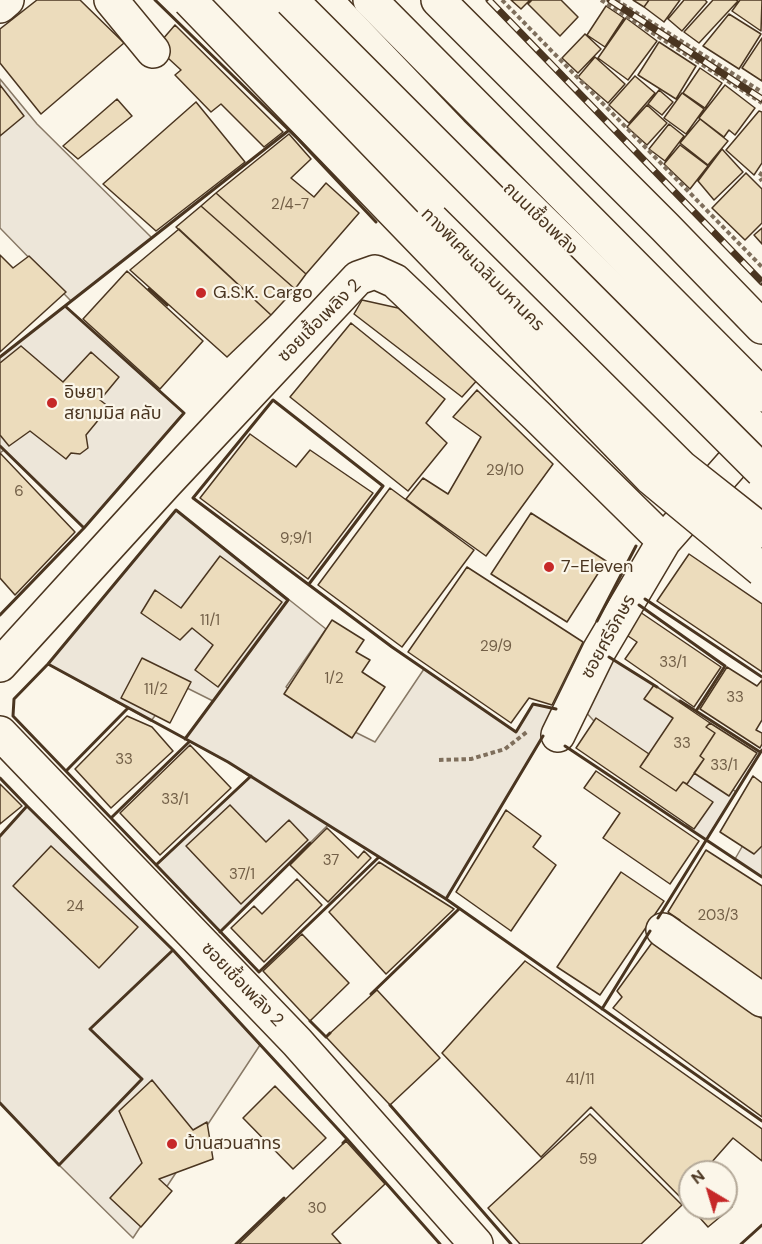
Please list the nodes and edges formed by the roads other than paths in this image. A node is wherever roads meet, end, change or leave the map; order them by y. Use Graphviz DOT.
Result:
graph roads {
  1 [pos="7,0"];
  2 [pos="111,0"];
  3 [pos="189,0"];
  4 [pos="211,0"];
  5 [pos="291,0"];
  6 [pos="326,0"];
  7 [pos="370,0"];
  8 [pos="438,0"];
  9 [pos="0,6"];
  10 [pos="153,51"];
  11 [pos="762,327"];
  12 [pos="762,394"];
  13 [pos="761,434"];
  14 [pos="762,471"];
  15 [pos="762,531"];
  16 [pos="664,541"];
  17 [pos="762,570"];
  18 [pos="0,665"];
  19 [pos="561,729"];
  20 [pos="0,733"];
  21 [pos="663,930"];
  22 [pos="762,1000"];
  23 [pos="476,1244"];
  1 -- 9 [label="main road"];
  2 -- 10 [label="main road"];
  3 -- 17 [label="main road, bridge"];
  4 -- 15 [label="main road, ทางพิเศษเฉลิมมหานคร, bridge"];
  5 -- 14 [label="main road, bridge"];
  6 -- 13 [label="main road, ถนนเชื้อเพลิง"];
  7 -- 12 [label="main road"];
  8 -- 11 [label="main road"];
  13 -- 16 [label="main road"];
  16 -- 18 [label="main road, ซอยเชื้อเพลิง 2"];
  16 -- 19 [label="main road, ซอยศรีอักษร"];
  20 -- 23 [label="main road, ซอยเชื้อเพลิง 2"];
  21 -- 22 [label="main road"];
}
